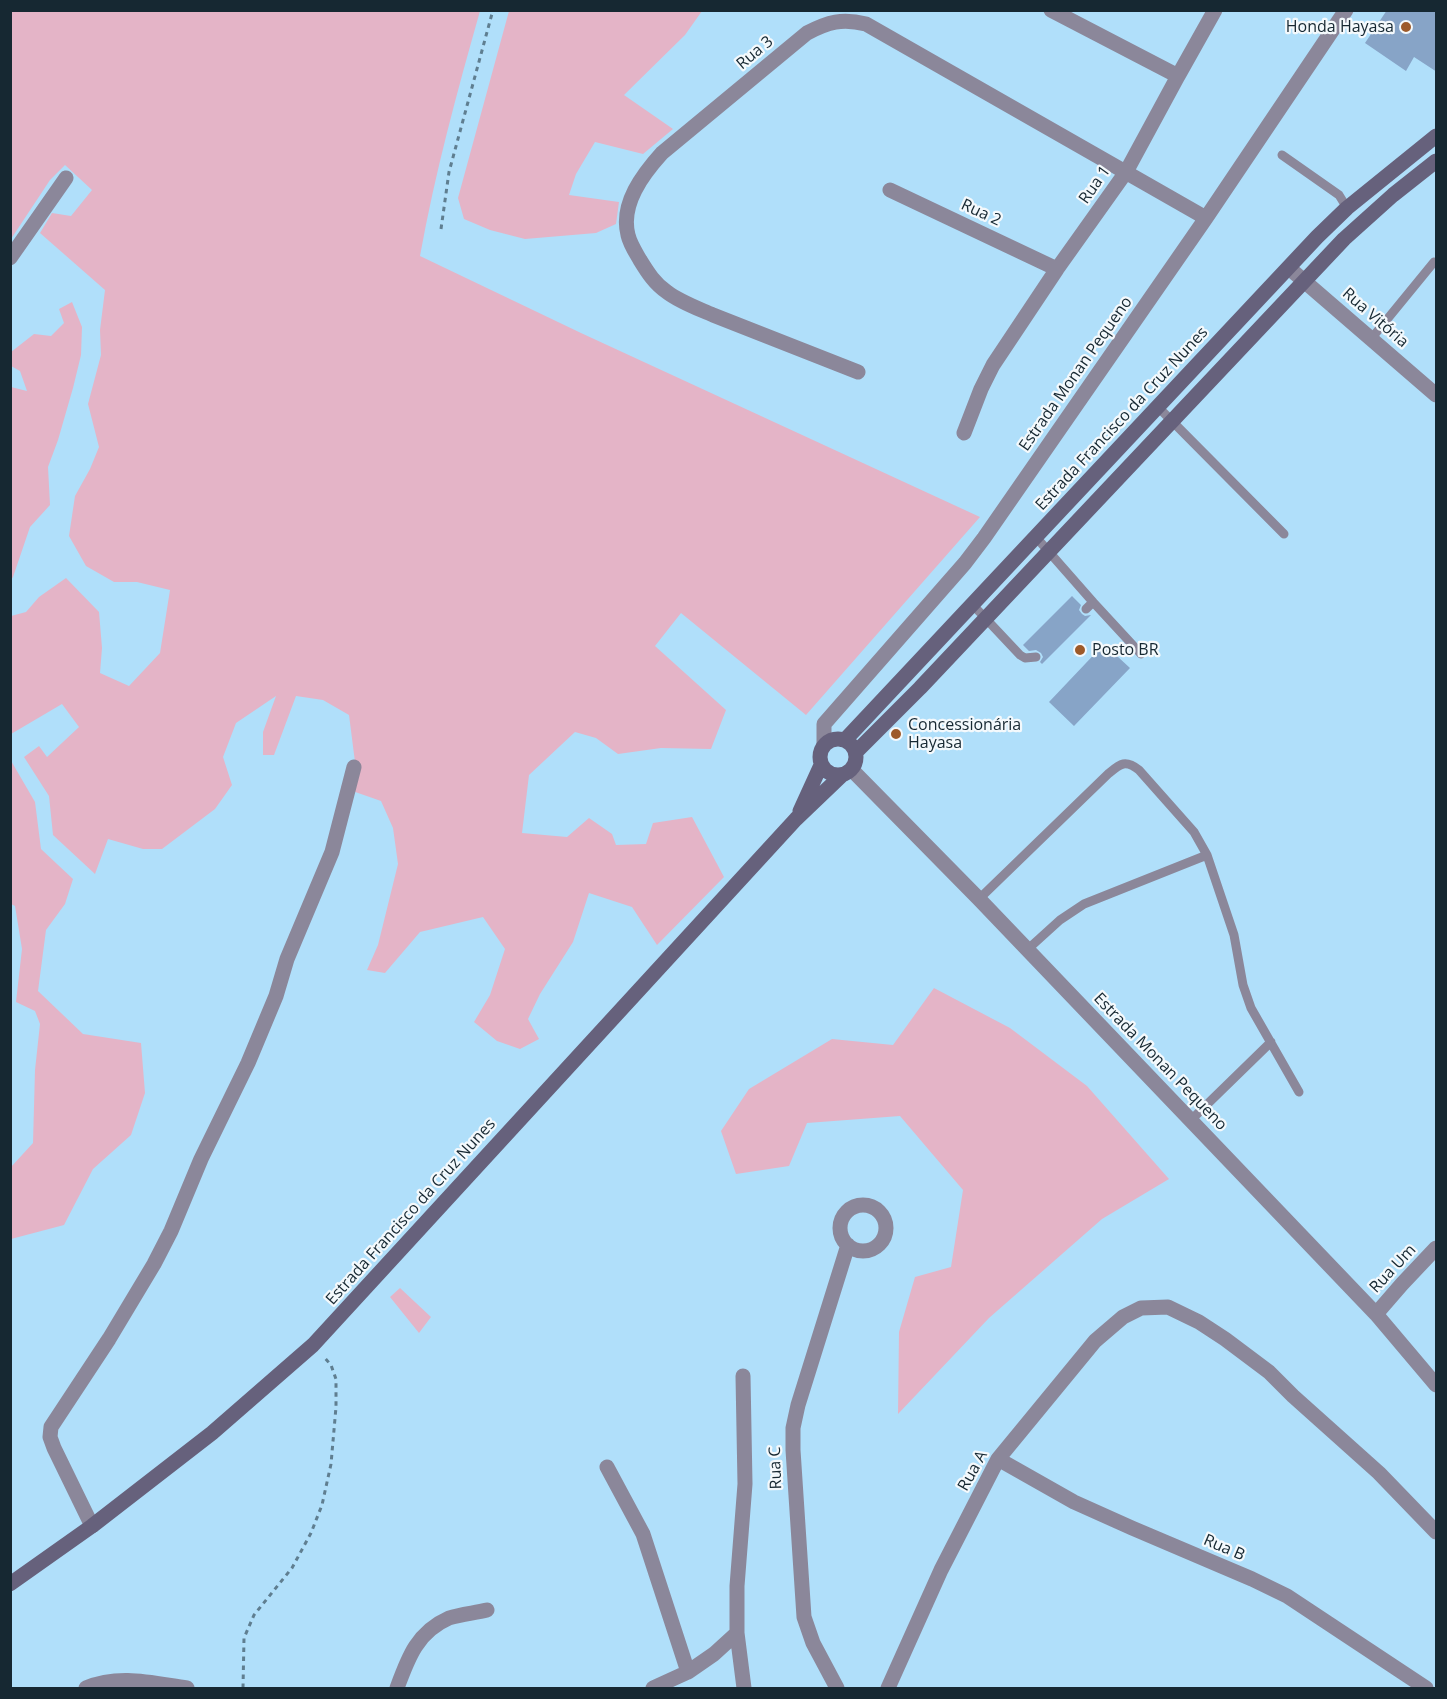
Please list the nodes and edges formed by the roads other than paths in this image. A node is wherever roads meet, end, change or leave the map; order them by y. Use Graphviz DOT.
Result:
graph roads {
  1 [pos="1051,10"];
  2 [pos="1215,10"];
  3 [pos="1346,10"];
  4 [pos="1178,76"];
  5 [pos="1437,136"];
  6 [pos="1282,155"];
  7 [pos="1437,161"];
  8 [pos="1126,172"];
  9 [pos="66,178"];
  10 [pos="890,190"];
  11 [pos="1347,208"];
  12 [pos="1206,218"];
  13 [pos="10,258"];
  14 [pos="1434,262"];
  15 [pos="1289,268"];
  16 [pos="1057,269"];
  17 [pos="1305,281"];
  18 [pos="1371,339"];
  19 [pos="858,372"];
  20 [pos="1437,395"];
  21 [pos="1158,407"];
  22 [pos="1172,421"];
  23 [pos="964,434"];
  24 [pos="1284,534"];
  25 [pos="1035,536"];
  26 [pos="1049,551"];
  27 [pos="1093,602"];
  28 [pos="972,604"];
  29 [pos="1086,609"];
  30 [pos="986,618"];
  31 [pos="1141,654"];
  32 [pos="1036,657"];
  33 [pos="824,745"];
  34 [pos="850,746"];
  35 [pos="821,765"];
  36 [pos="354,767"];
  37 [pos="847,772"];
  38 [pos="796,819"];
  39 [pos="1208,855"];
  40 [pos="980,899"];
  41 [pos="1028,949"];
  42 [pos="1271,1042"];
  43 [pos="1299,1092"];
  44 [pos="1191,1120"];
  45 [pos="848,1245"];
  46 [pos="1437,1248"];
  47 [pos="1376,1314"];
  48 [pos="743,1376"];
  49 [pos="1437,1385"];
  50 [pos="998,1459"];
  51 [pos="607,1467"];
  52 [pos="92,1526"];
  53 [pos="1437,1532"];
  54 [pos="10,1584"];
  55 [pos="487,1610"];
  56 [pos="737,1633"];
  57 [pos="688,1672"];
  58 [pos="152,1686"];
  59 [pos="86,1689"];
  60 [pos="187,1689"];
  61 [pos="397,1689"];
  62 [pos="653,1689"];
  63 [pos="744,1689"];
  64 [pos="837,1689"];
  65 [pos="888,1689"];
  66 [pos="1426,1689"];
  1 -- 4 [label="street"];
  2 -- 4 [label="street, Rua 1"];
  3 -- 12 [label="street, Estrada Monan Pequeno"];
  4 -- 8 [label="street, Rua 1"];
  5 -- 11 [label="main road, Estrada Francisco da Cruz Nunes"];
  6 -- 11 [label="lane"];
  7 -- 17 [label="main road"];
  8 -- 12 [label="street, Rua 3"];
  8 -- 16 [label="street, Rua 1"];
  8 -- 19 [label="street, Rua 3"];
  9 -- 13 [label="street"];
  10 -- 16 [label="street, Rua 2"];
  11 -- 15 [label="main road, Estrada Francisco da Cruz Nunes"];
  12 -- 33 [label="street, Estrada Monan Pequeno"];
  14 -- 18 [label="lane"];
  15 -- 17 [label="street, Rua Vitória"];
  15 -- 21 [label="main road, Estrada Francisco da Cruz Nunes"];
  16 -- 23 [label="street, Rua 1"];
  17 -- 18 [label="street, Rua Vitória"];
  17 -- 22 [label="main road"];
  18 -- 20 [label="street, Rua Vitória"];
  21 -- 22 [label="lane"];
  21 -- 25 [label="main road, Estrada Francisco da Cruz Nunes"];
  22 -- 24 [label="lane"];
  22 -- 26 [label="main road"];
  25 -- 26 [label="lane"];
  25 -- 28 [label="main road, Estrada Francisco da Cruz Nunes"];
  26 -- 27 [label="lane"];
  26 -- 30 [label="main road"];
  27 -- 29 [label="lane"];
  27 -- 31 [label="lane"];
  28 -- 30 [label="lane"];
  28 -- 34 [label="main road, Estrada Francisco da Cruz Nunes"];
  30 -- 32 [label="lane"];
  30 -- 34 [label="main road"];
  33 -- 34 [label="main road"];
  33 -- 35 [label="main road"];
  34 -- 37 [label="main road"];
  35 -- 37 [label="main road"];
  35 -- 38 [label="main road, Estrada Francisco da Cruz Nunes"];
  36 -- 52 [label="street"];
  37 -- 38 [label="main road, Estrada Francisco da Cruz Nunes"];
  37 -- 40 [label="street, Estrada Monan Pequeno"];
  38 -- 52 [label="main road, Estrada Francisco da Cruz Nunes"];
  39 -- 40 [label="lane"];
  39 -- 41 [label="lane"];
  39 -- 42 [label="lane"];
  40 -- 41 [label="street, Estrada Monan Pequeno"];
  41 -- 44 [label="street, Estrada Monan Pequeno"];
  42 -- 43 [label="lane"];
  42 -- 44 [label="lane"];
  44 -- 47 [label="street, Estrada Monan Pequeno"];
  45 -- 64 [label="street, Rua C"];
  46 -- 47 [label="street, Rua Um"];
  47 -- 49 [label="street, Estrada Monan Pequeno"];
  48 -- 56 [label="street"];
  50 -- 53 [label="street, Rua A"];
  50 -- 65 [label="street, Rua A"];
  50 -- 66 [label="street, Rua B"];
  51 -- 57 [label="street"];
  52 -- 54 [label="main road, Estrada Francisco da Cruz Nunes"];
  55 -- 61 [label="street"];
  56 -- 57 [label="street"];
  56 -- 63 [label="street"];
  57 -- 62 [label="street"];
  58 -- 59 [label="street"];
  58 -- 60 [label="street"];
}
